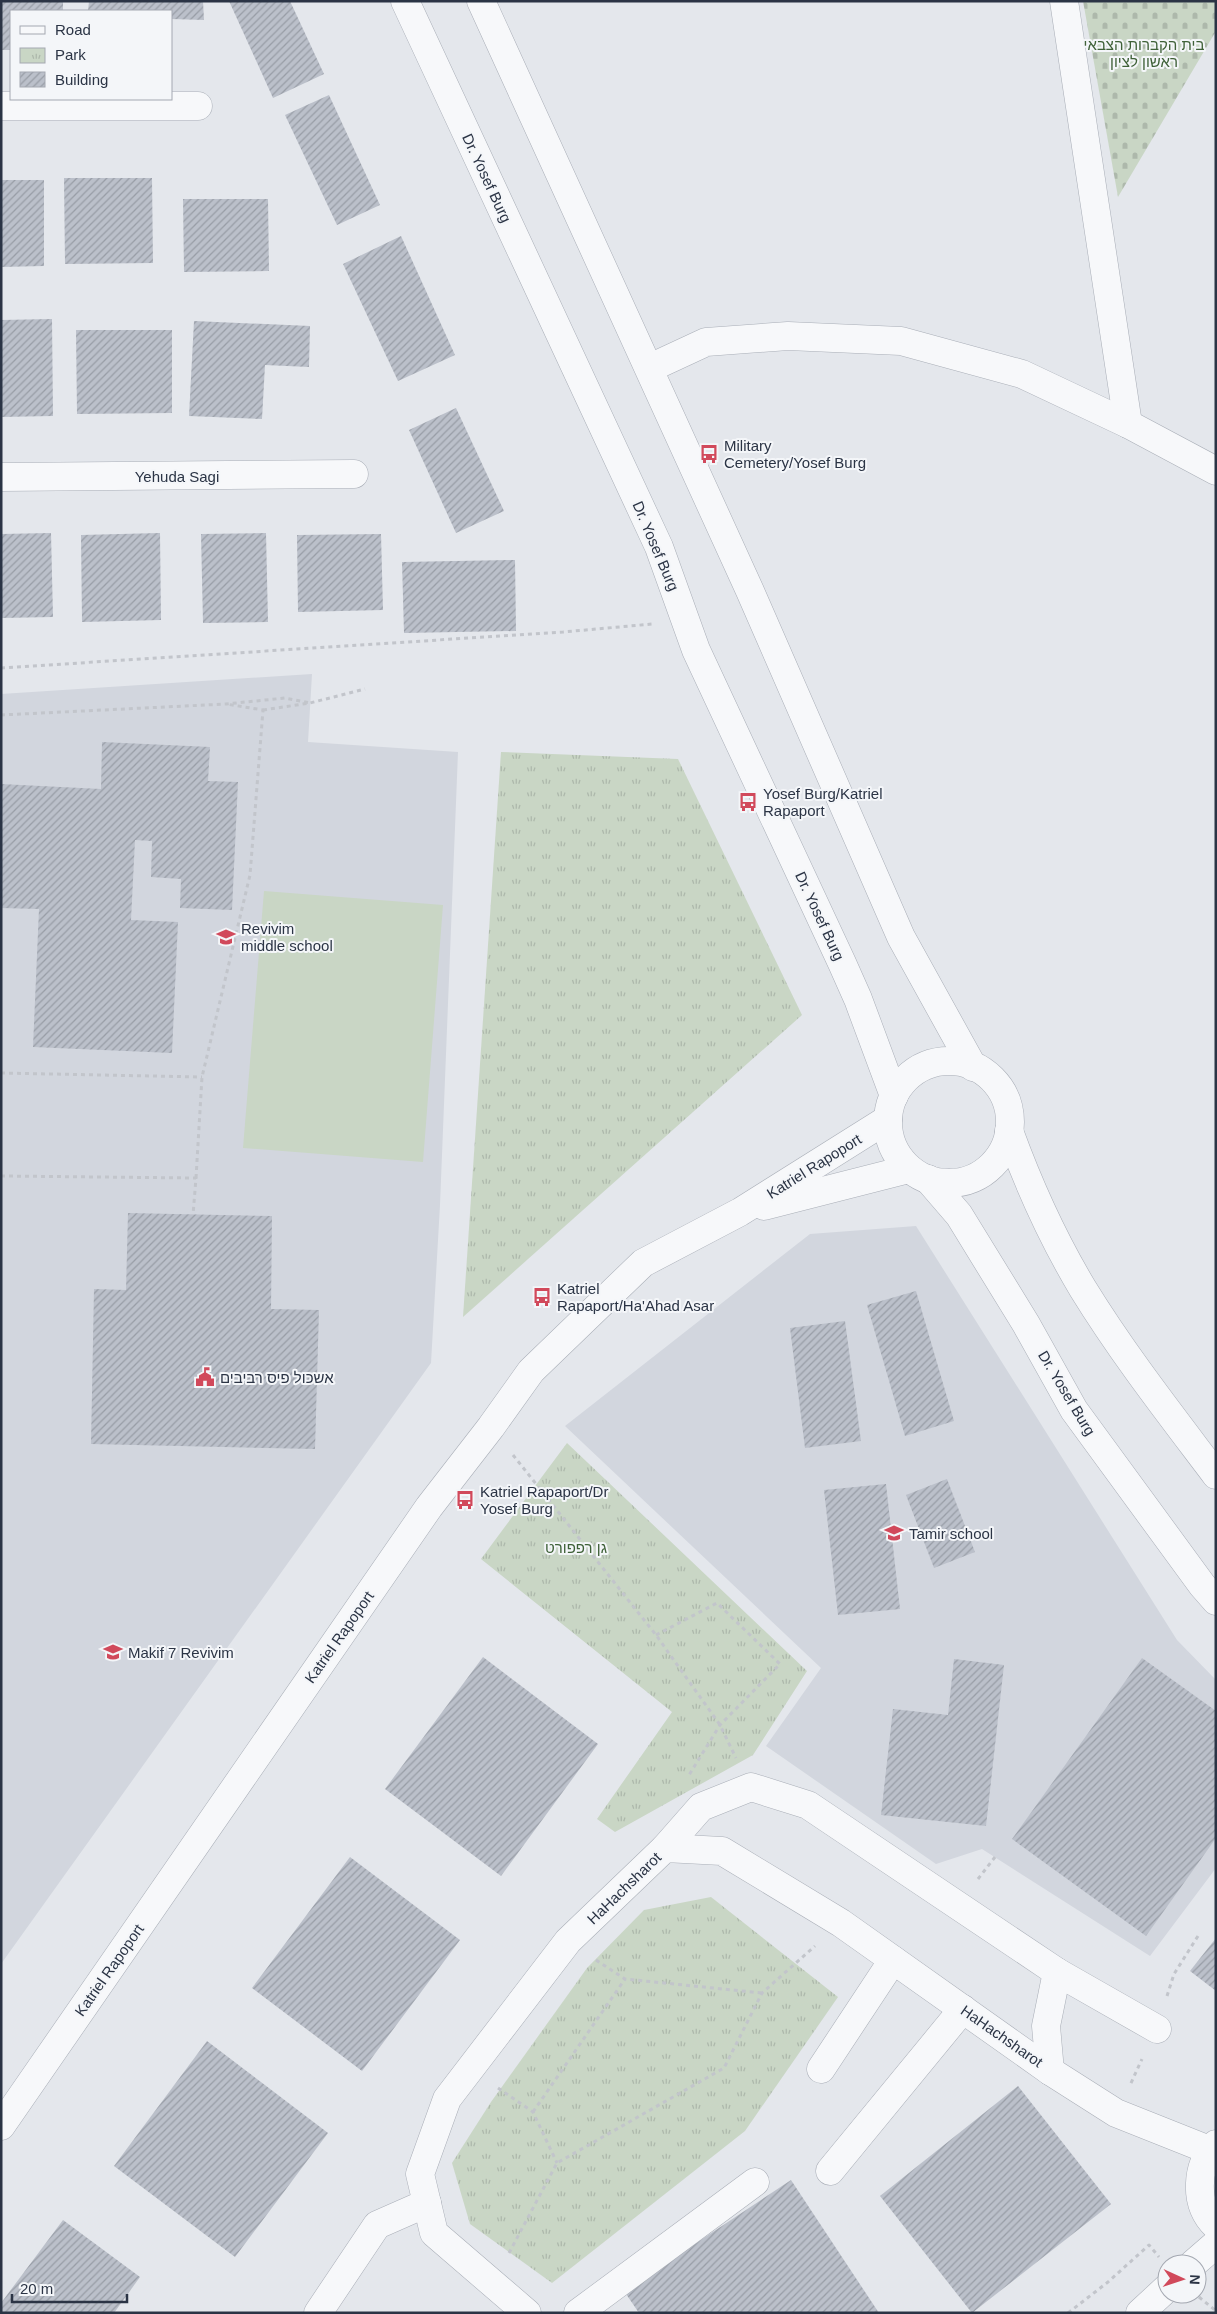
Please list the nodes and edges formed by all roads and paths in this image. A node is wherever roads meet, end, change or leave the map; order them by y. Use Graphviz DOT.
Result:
graph roads {
  1 [pos="405,1"];
  2 [pos="481,1"];
  3 [pos="1064,1"];
  4 [pos="1,106"];
  5 [pos="198,106"];
  6 [pos="650,368"];
  7 [pos="1128,424"];
  8 [pos="1216,472"];
  9 [pos="354,474"];
  10 [pos="1,477"];
  11 [pos="686,621"];
  12 [pos="1,668"];
  13 [pos="365,689"];
  14 [pos="310,702"];
  15 [pos="226,704"];
  16 [pos="263,710"];
  17 [pos="1,715"];
  18 [pos="974,1067"];
  19 [pos="1,1073"];
  20 [pos="202,1077"];
  21 [pos="891,1107"];
  22 [pos="1009,1131"];
  23 [pos="918,1174"];
  24 [pos="1,1176"];
  25 [pos="196,1178"];
  26 [pos="740,1212"];
  27 [pos="193,1215"];
  28 [pos="491,1427"];
  29 [pos="1216,1475"];
  30 [pos="1216,1601"];
  31 [pos="656,1635"];
  32 [pos="720,1724"];
  33 [pos="688,1776"];
  34 [pos="750,1787"];
  35 [pos="665,1848"];
  36 [pos="842,1923"];
  37 [pos="568,1941"];
  38 [pos="893,1960"];
  39 [pos="1057,1972"];
  40 [pos="625,1979"];
  41 [pos="762,1993"];
  42 [pos="962,2009"];
  43 [pos="1157,2029"];
  44 [pos="471,2069"];
  45 [pos="821,2069"];
  46 [pos="1050,2071"];
  47 [pos="533,2112"];
  48 [pos="1,2126"];
  49 [pos="1213,2147"];
  50 [pos="557,2163"];
  51 [pos="830,2171"];
  52 [pos="756,2182"];
  53 [pos="427,2203"];
  54 [pos="1216,2226"];
  55 [pos="1149,2244"];
  56 [pos="1216,2244"];
  57 [pos="1204,2254"];
  58 [pos="493,2283"];
  59 [pos="1157,2297"];
  60 [pos="318,2313"];
  61 [pos="527,2313"];
  62 [pos="578,2313"];
  63 [pos="1068,2313"];
  64 [pos="1140,2313"];
  1 -- 11 [label="street, Dr. Yosef Burg"];
  2 -- 6 [label="street"];
  3 -- 7 [label="street"];
  4 -- 5 [label="street"];
  6 -- 7 [label="street"];
  6 -- 18 [label="street"];
  7 -- 8 [label="street"];
  9 -- 10 [label="street, Yehuda Sagi"];
  11 -- 12 [label="path"];
  11 -- 21 [label="street, Dr. Yosef Burg"];
  13 -- 14 [label="path"];
  14 -- 15 [label="path"];
  14 -- 16 [label="path"];
  15 -- 16 [label="path"];
  15 -- 17 [label="path"];
  16 -- 20 [label="path"];
  18 -- 21 [label="street"];
  18 -- 22 [label="street"];
  19 -- 20 [label="path"];
  20 -- 25 [label="path"];
  21 -- 23 [label="street"];
  21 -- 26 [label="street, Katriel Rapoport"];
  22 -- 23 [label="street"];
  22 -- 29 [label="street"];
  23 -- 26 [label="street, Katriel Rapoport"];
  23 -- 30 [label="street, Dr. Yosef Burg"];
  24 -- 25 [label="path"];
  25 -- 27 [label="path"];
  26 -- 28 [label="street, Katriel Rapoport"];
  28 -- 31 [label="path"];
  28 -- 48 [label="street, Katriel Rapoport"];
  31 -- 32 [label="path"];
  31 -- 32 [label="path"];
  32 -- 33 [label="path"];
  32 -- 34 [label="path"];
  34 -- 35 [label="street"];
  34 -- 39 [label="street"];
  35 -- 36 [label="street, HaHachsharot"];
  35 -- 37 [label="street, HaHachsharot"];
  36 -- 38 [label="street, HaHachsharot"];
  36 -- 41 [label="path"];
  37 -- 40 [label="path"];
  37 -- 44 [label="street, HaHachsharot"];
  38 -- 42 [label="street, HaHachsharot"];
  38 -- 45 [label="street"];
  39 -- 43 [label="street"];
  39 -- 46 [label="street"];
  40 -- 41 [label="path"];
  40 -- 47 [label="path"];
  41 -- 50 [label="path"];
  42 -- 46 [label="street, HaHachsharot"];
  42 -- 51 [label="street"];
  44 -- 47 [label="path"];
  44 -- 53 [label="street, HaHachsharot"];
  46 -- 49 [label="street, HaHachsharot"];
  47 -- 50 [label="path"];
  49 -- 54 [label="street"];
  50 -- 58 [label="path"];
  52 -- 62 [label="street"];
  53 -- 58 [label="street, HaHachsharot"];
  53 -- 60 [label="street"];
  55 -- 63 [label="path"];
  56 -- 57 [label="street"];
  58 -- 61 [label="street, HaHachsharot"];
  59 -- 64 [label="street"];
}
